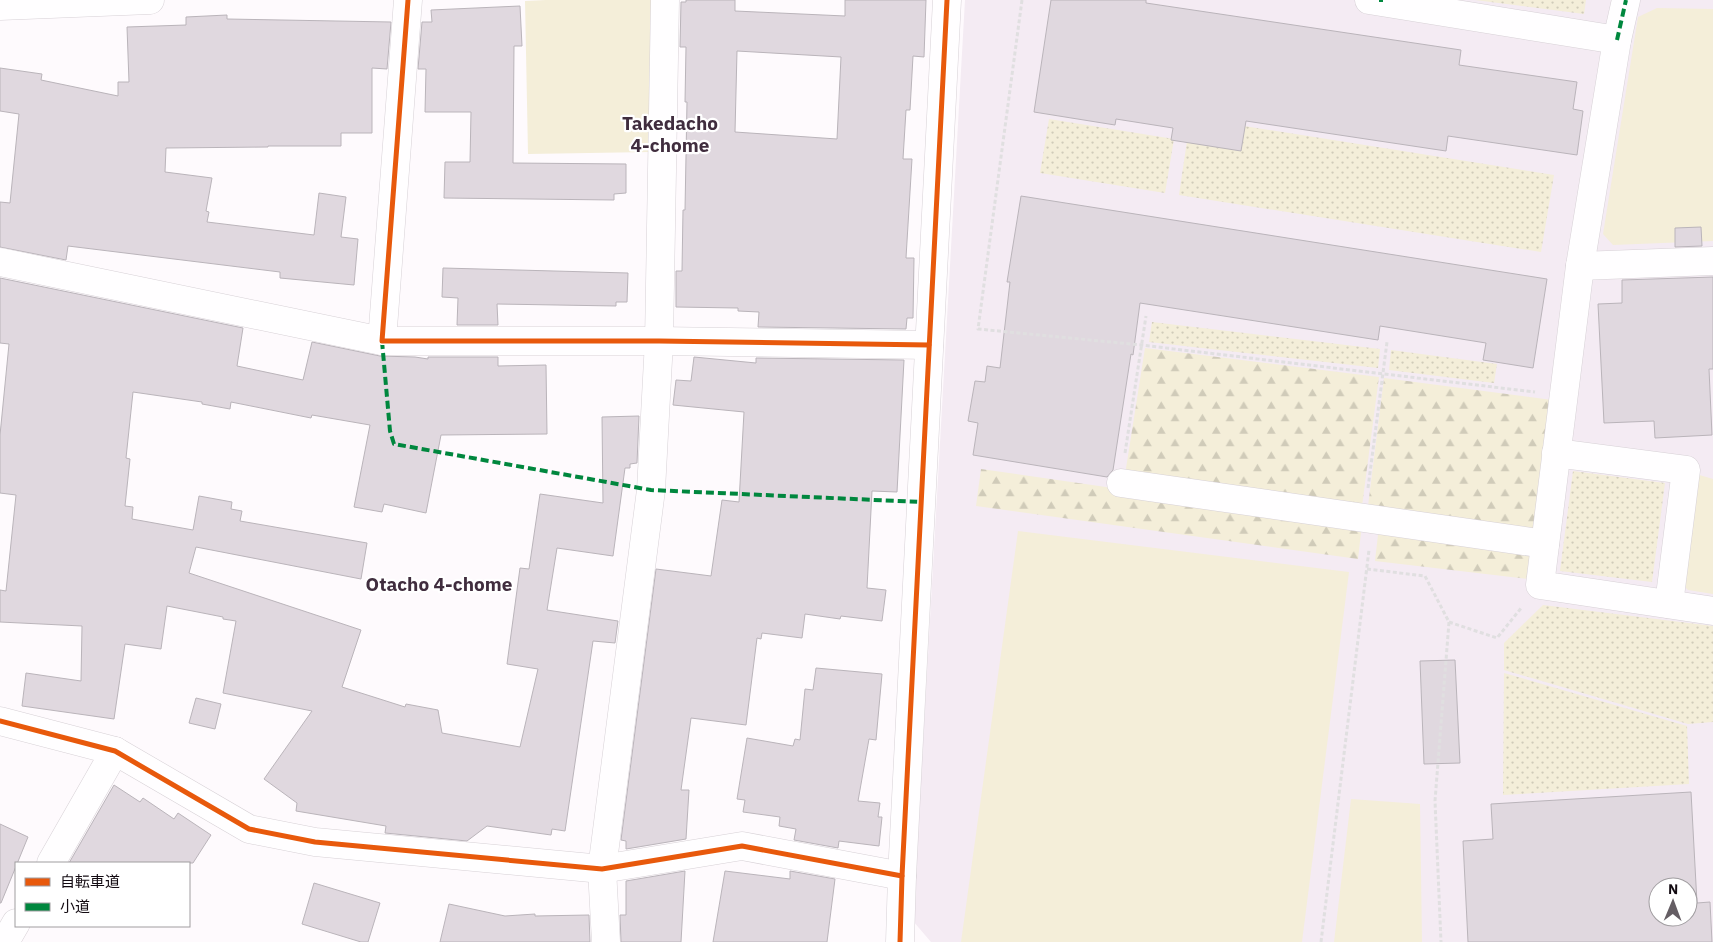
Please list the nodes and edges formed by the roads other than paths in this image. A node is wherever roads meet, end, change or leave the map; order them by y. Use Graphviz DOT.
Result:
graph roads {
  1 [pos="150,0"];
  2 [pos="408,0"];
  3 [pos="665,0"];
  4 [pos="947,0"];
  5 [pos="1626,0"];
  6 [pos="1377,1"];
  7 [pos="0,6"];
  8 [pos="1617,40"];
  9 [pos="1713,261"];
  10 [pos="0,262"];
  11 [pos="1580,266"];
  12 [pos="659,341"];
  13 [pos="382,342"];
  14 [pos="929,345"];
  15 [pos="1556,452"];
  16 [pos="1121,484"];
  17 [pos="1545,544"];
  18 [pos="1669,604"];
  19 [pos="1713,611"];
  20 [pos="0,721"];
  21 [pos="115,751"];
  22 [pos="52,862"];
  23 [pos="602,869"];
  24 [pos="902,876"];
  25 [pos="15,925"];
  26 [pos="6,942"];
  27 [pos="606,942"];
  28 [pos="900,942"];
  1 -- 7 [label="street"];
  2 -- 13 [label="street"];
  3 -- 12 [label="street"];
  4 -- 14 [label="street"];
  5 -- 8 [label="street"];
  6 -- 8 [label="street"];
  8 -- 11 [label="street"];
  9 -- 11 [label="street"];
  10 -- 13 [label="street"];
  11 -- 15 [label="street"];
  12 -- 13 [label="street"];
  12 -- 14 [label="street"];
  12 -- 23 [label="street"];
  14 -- 24 [label="street"];
  15 -- 17 [label="street"];
  15 -- 18 [label="street"];
  16 -- 17 [label="street"];
  17 -- 18 [label="street"];
  18 -- 19 [label="street"];
  20 -- 21 [label="street"];
  21 -- 22 [label="street"];
  21 -- 23 [label="street"];
  23 -- 24 [label="street"];
  23 -- 27 [label="street"];
  24 -- 28 [label="street"];
  25 -- 26 [label="street"];
}
